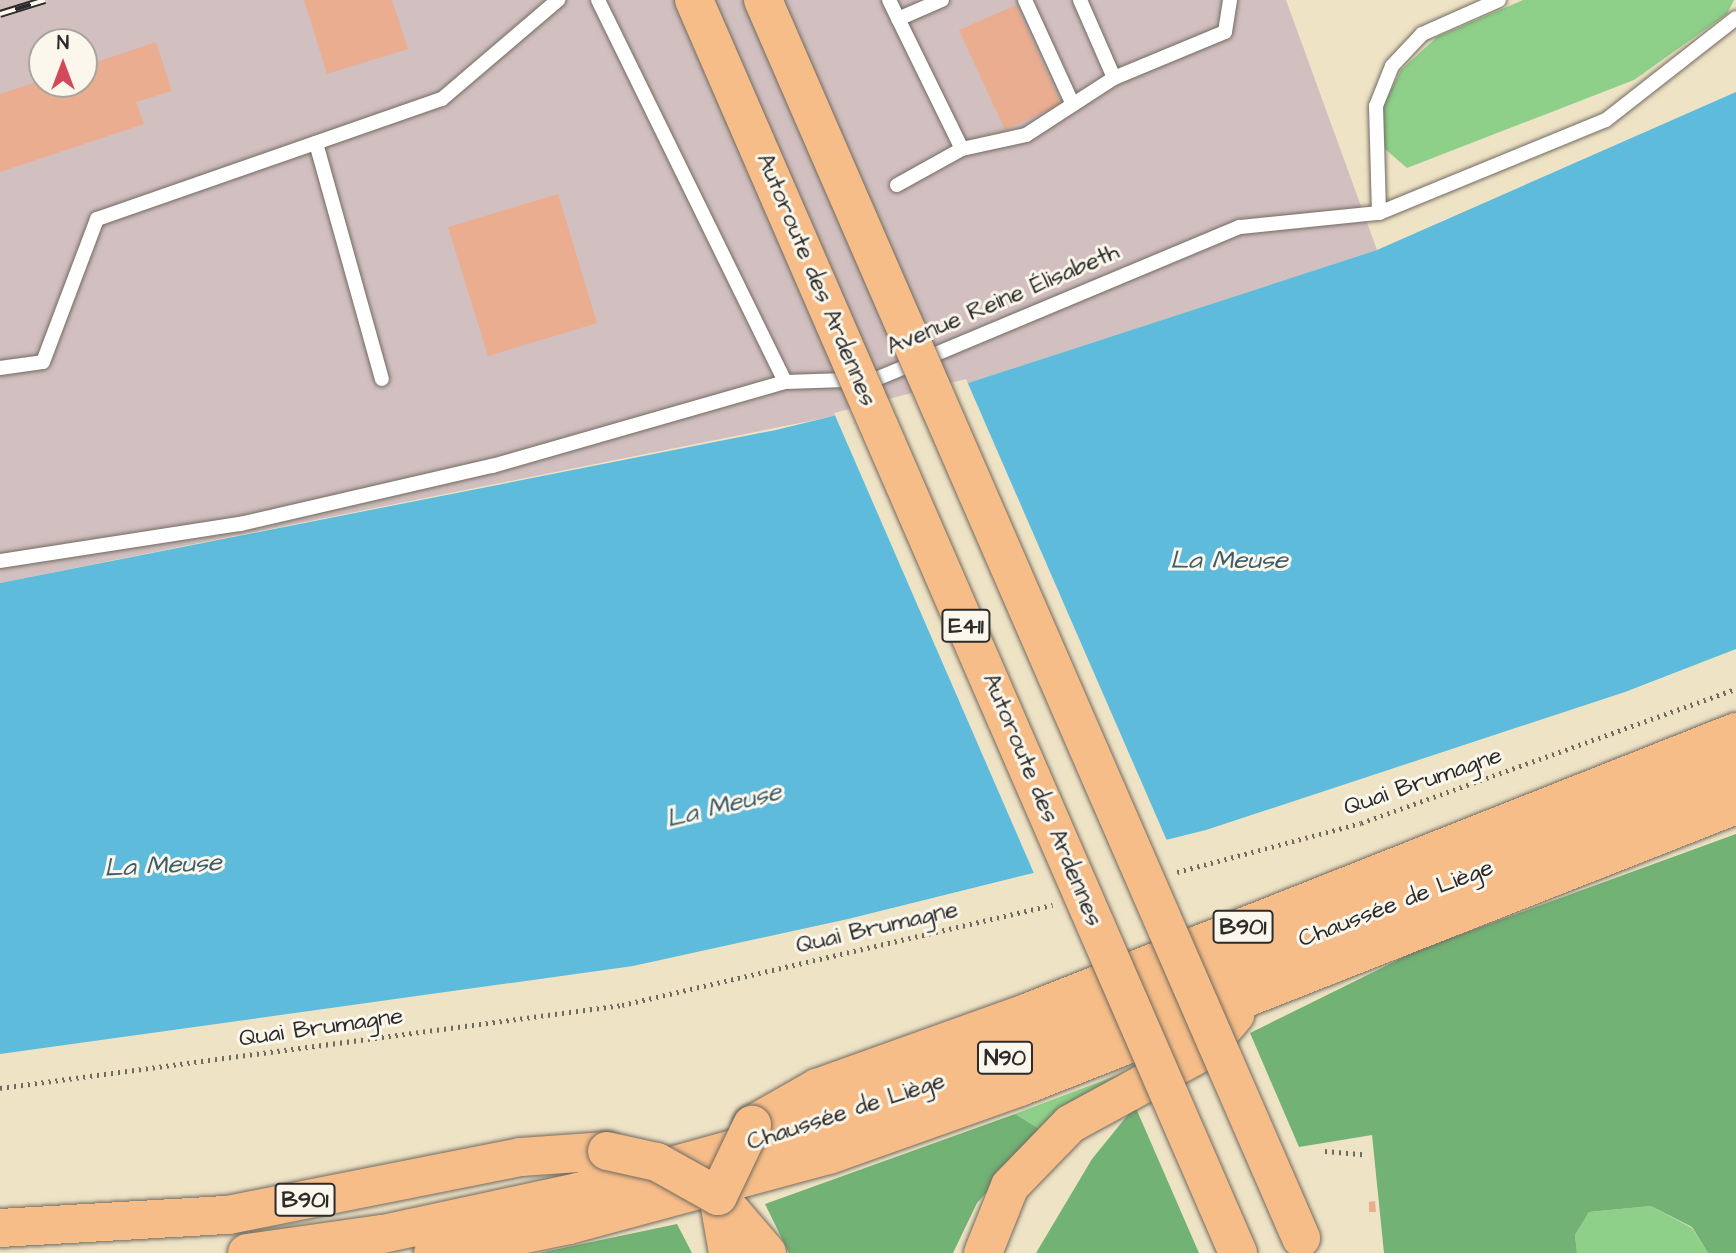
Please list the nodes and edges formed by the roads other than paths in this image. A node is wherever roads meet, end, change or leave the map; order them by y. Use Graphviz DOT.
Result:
graph roads {
  1 [pos="558,0"];
  2 [pos="598,0"];
  3 [pos="694,0"];
  4 [pos="763,0"];
  5 [pos="889,0"];
  6 [pos="942,0"];
  7 [pos="1025,0"];
  8 [pos="1080,0"];
  9 [pos="1230,0"];
  10 [pos="1499,0"];
  11 [pos="1736,18"];
  12 [pos="898,19"];
  13 [pos="1114,78"];
  14 [pos="1073,105"];
  15 [pos="316,143"];
  16 [pos="962,149"];
  17 [pos="897,185"];
  18 [pos="1379,213"];
  19 [pos="0,368"];
  20 [pos="383,379"];
  21 [pos="785,382"];
  22 [pos="0,561"];
  23 [pos="1736,732"];
  24 [pos="1736,770"];
  25 [pos="1736,805"];
  26 [pos="1251,996"];
  27 [pos="718,1196"];
  28 [pos="0,1228"];
  29 [pos="1301,1238"];
  30 [pos="247,1253"];
  31 [pos="433,1253"];
  32 [pos="728,1253"];
  33 [pos="767,1253"];
  34 [pos="983,1253"];
  35 [pos="1238,1253"];
  1 -- 15 [label="lane"];
  2 -- 21 [label="lane"];
  3 -- 35 [label="main road, Autoroute des Ardennes / E411, bridge"];
  4 -- 29 [label="main road, E411, bridge"];
  5 -- 12 [label="lane"];
  6 -- 12 [label="lane"];
  7 -- 14 [label="lane"];
  8 -- 13 [label="lane"];
  9 -- 13 [label="lane"];
  10 -- 18 [label="lane"];
  11 -- 18 [label="lane, Avenue Reine Élisabeth"];
  12 -- 16 [label="lane"];
  13 -- 14 [label="lane"];
  14 -- 16 [label="lane"];
  15 -- 19 [label="lane"];
  15 -- 20 [label="lane"];
  16 -- 17 [label="lane"];
  18 -- 21 [label="lane, Avenue Reine Élisabeth"];
  21 -- 22 [label="lane, Avenue Reine Élisabeth"];
  23 -- 27 [label="main road, B901, bridge"];
  24 -- 30 [label="main road, Chaussée de Liège / N90"];
  25 -- 26 [label="main road, Chaussée de Liège / N90"];
  26 -- 31 [label="main road, Chaussée de Liège / N90"];
  26 -- 34 [label="main road"];
  27 -- 28 [label="main road, B901, bridge"];
  27 -- 32 [label="main road"];
  27 -- 33 [label="main road, B901"];
}
